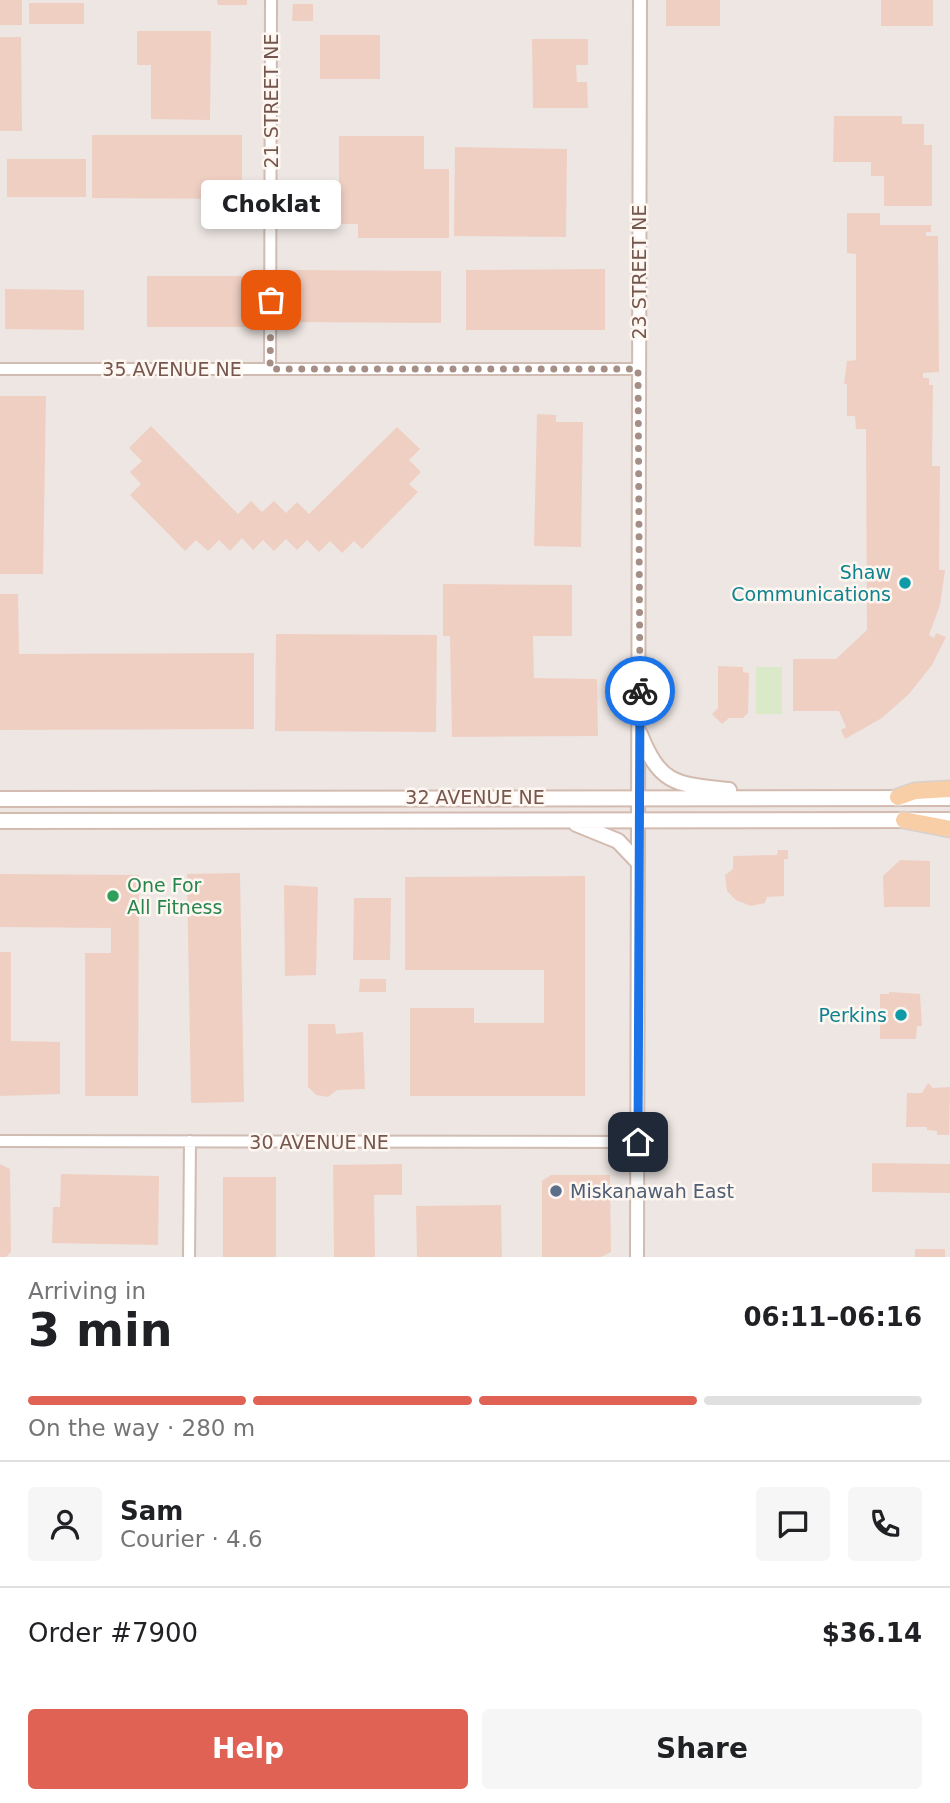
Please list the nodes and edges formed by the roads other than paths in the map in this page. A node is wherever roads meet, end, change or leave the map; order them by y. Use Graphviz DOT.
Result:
graph roads {
  1 [pos="271,0"];
  2 [pos="640,0"];
  3 [pos="0,369"];
  4 [pos="270,369"];
  5 [pos="638,369"];
  6 [pos="640,734"];
  7 [pos="950,789"];
  8 [pos="638,796"];
  9 [pos="898,797"];
  10 [pos="950,798"];
  11 [pos="0,799"];
  12 [pos="779,799"];
  13 [pos="565,820"];
  14 [pos="637,820"];
  15 [pos="904,820"];
  16 [pos="950,820"];
  17 [pos="0,821"];
  18 [pos="950,829"];
  19 [pos="637,861"];
  20 [pos="0,1141"];
  21 [pos="190,1142"];
  22 [pos="638,1142"];
  23 [pos="189,1257"];
  24 [pos="637,1257"];
  1 -- 4 [label="street, 21 STREET NE"];
  2 -- 5 [label="street, 23 STREET NE"];
  3 -- 4 [label="street, 35 AVENUE NE"];
  4 -- 5 [label="street, 35 AVENUE NE"];
  5 -- 6 [label="street, 23 STREET NE"];
  6 -- 8 [label="street, 23 STREET NE"];
  6 -- 12 [label="main road"];
  7 -- 9 [label="main road"];
  8 -- 11 [label="main road, 32 AVENUE NE"];
  8 -- 12 [label="main road, 32 AVENUE NE"];
  8 -- 14 [label="street, 23 STREET NE"];
  9 -- 10 [label="main road, 32 AVENUE NE"];
  9 -- 12 [label="main road, 32 AVENUE NE"];
  13 -- 14 [label="main road, 32 AVENUE NE"];
  13 -- 17 [label="main road, 32 AVENUE NE"];
  13 -- 19 [label="main road"];
  14 -- 15 [label="main road, 32 AVENUE NE"];
  14 -- 19 [label="street, 23 STREET NE"];
  15 -- 16 [label="main road, 32 AVENUE NE"];
  15 -- 18 [label="main road"];
  19 -- 22 [label="street, 23 STREET NE"];
  20 -- 21 [label="street, 30 AVENUE NE"];
  21 -- 22 [label="street, 30 AVENUE NE"];
  21 -- 23 [label="street"];
  22 -- 24 [label="street, 23 STREET NE"];
}
